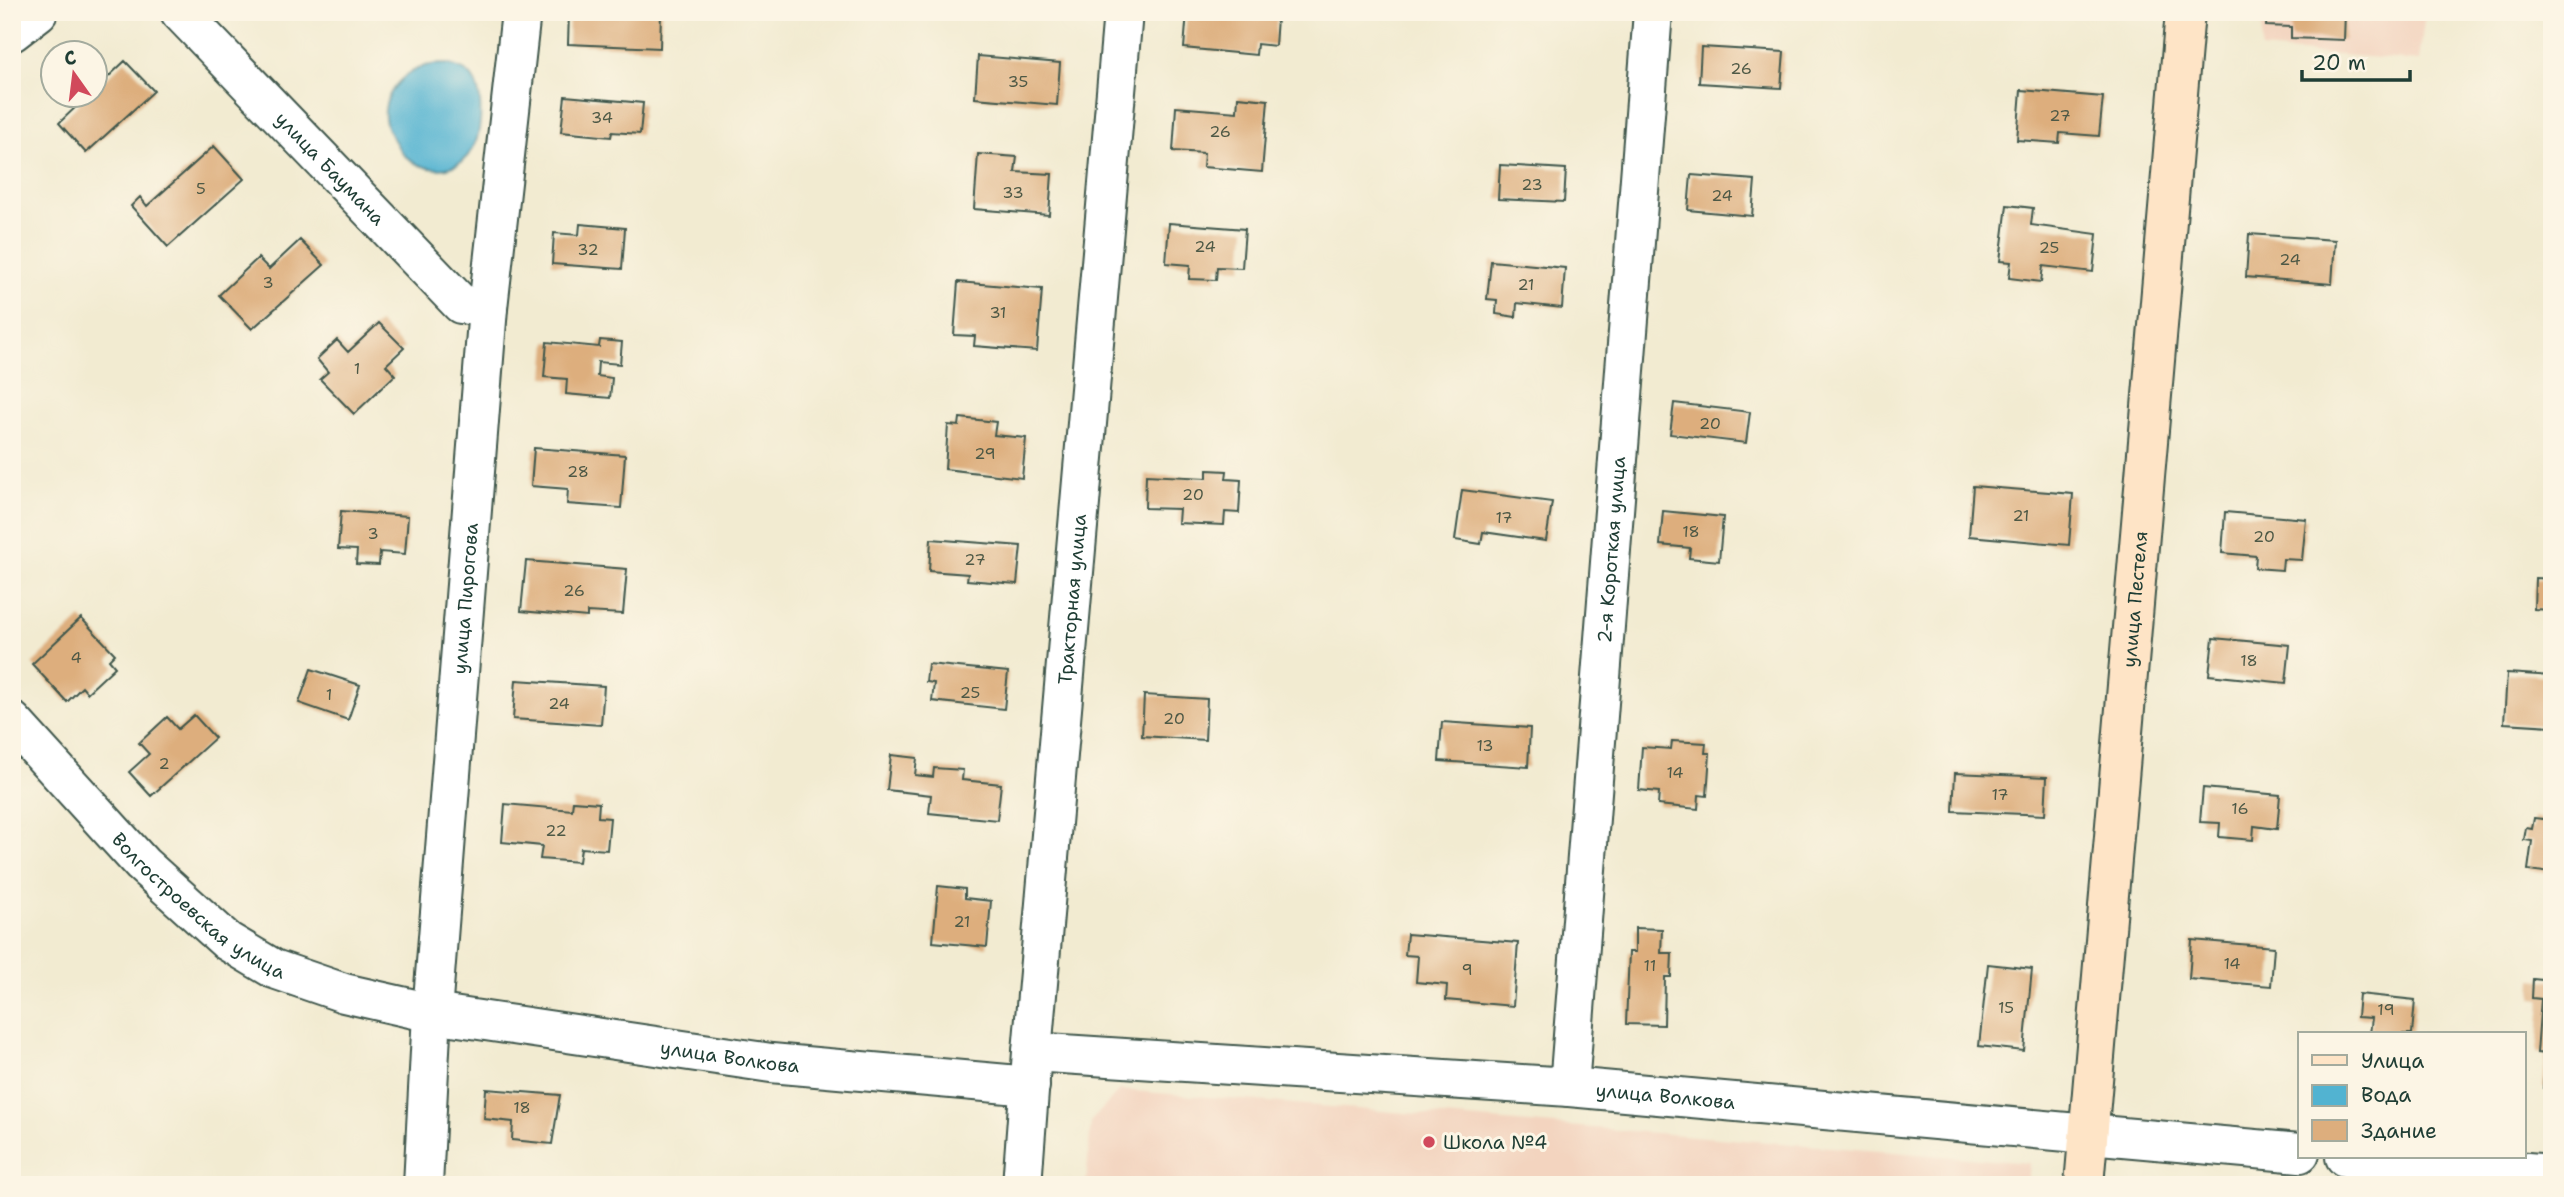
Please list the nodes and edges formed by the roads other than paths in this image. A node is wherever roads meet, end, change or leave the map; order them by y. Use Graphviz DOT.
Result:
graph roads {
  1 [pos="38,12"];
  2 [pos="180,12"];
  3 [pos="521,12"];
  4 [pos="1123,12"];
  5 [pos="1653,12"];
  6 [pos="2185,12"];
  7 [pos="12,32"];
  8 [pos="488,308"];
  9 [pos="12,721"];
  10 [pos="432,1013"];
  11 [pos="1031,1069"];
  12 [pos="1569,1087"];
  13 [pos="2088,1136"];
  14 [pos="2298,1153"];
  15 [pos="2358,1158"];
  16 [pos="2552,1174"];
  17 [pos="423,1185"];
  18 [pos="1023,1185"];
  19 [pos="2084,1185"];
  1 -- 7 [label="street"];
  2 -- 8 [label="street, улица Баумана"];
  3 -- 8 [label="street, улица Пирогова"];
  4 -- 11 [label="street, Тракторная улица"];
  5 -- 12 [label="street, 2-я Короткая улица"];
  6 -- 13 [label="street, улица Пестеля"];
  8 -- 10 [label="street, улица Пирогова"];
  9 -- 10 [label="street, Волгостроевская улица"];
  10 -- 11 [label="street, улица Волкова"];
  10 -- 17 [label="street, улица Пирогова"];
  11 -- 12 [label="street, улица Волкова"];
  11 -- 18 [label="street, Тракторная улица"];
  12 -- 13 [label="street, улица Волкова"];
  13 -- 14 [label="street, улица Волкова"];
  13 -- 19 [label="street, улица Пестеля"];
  15 -- 16 [label="street"];
}
